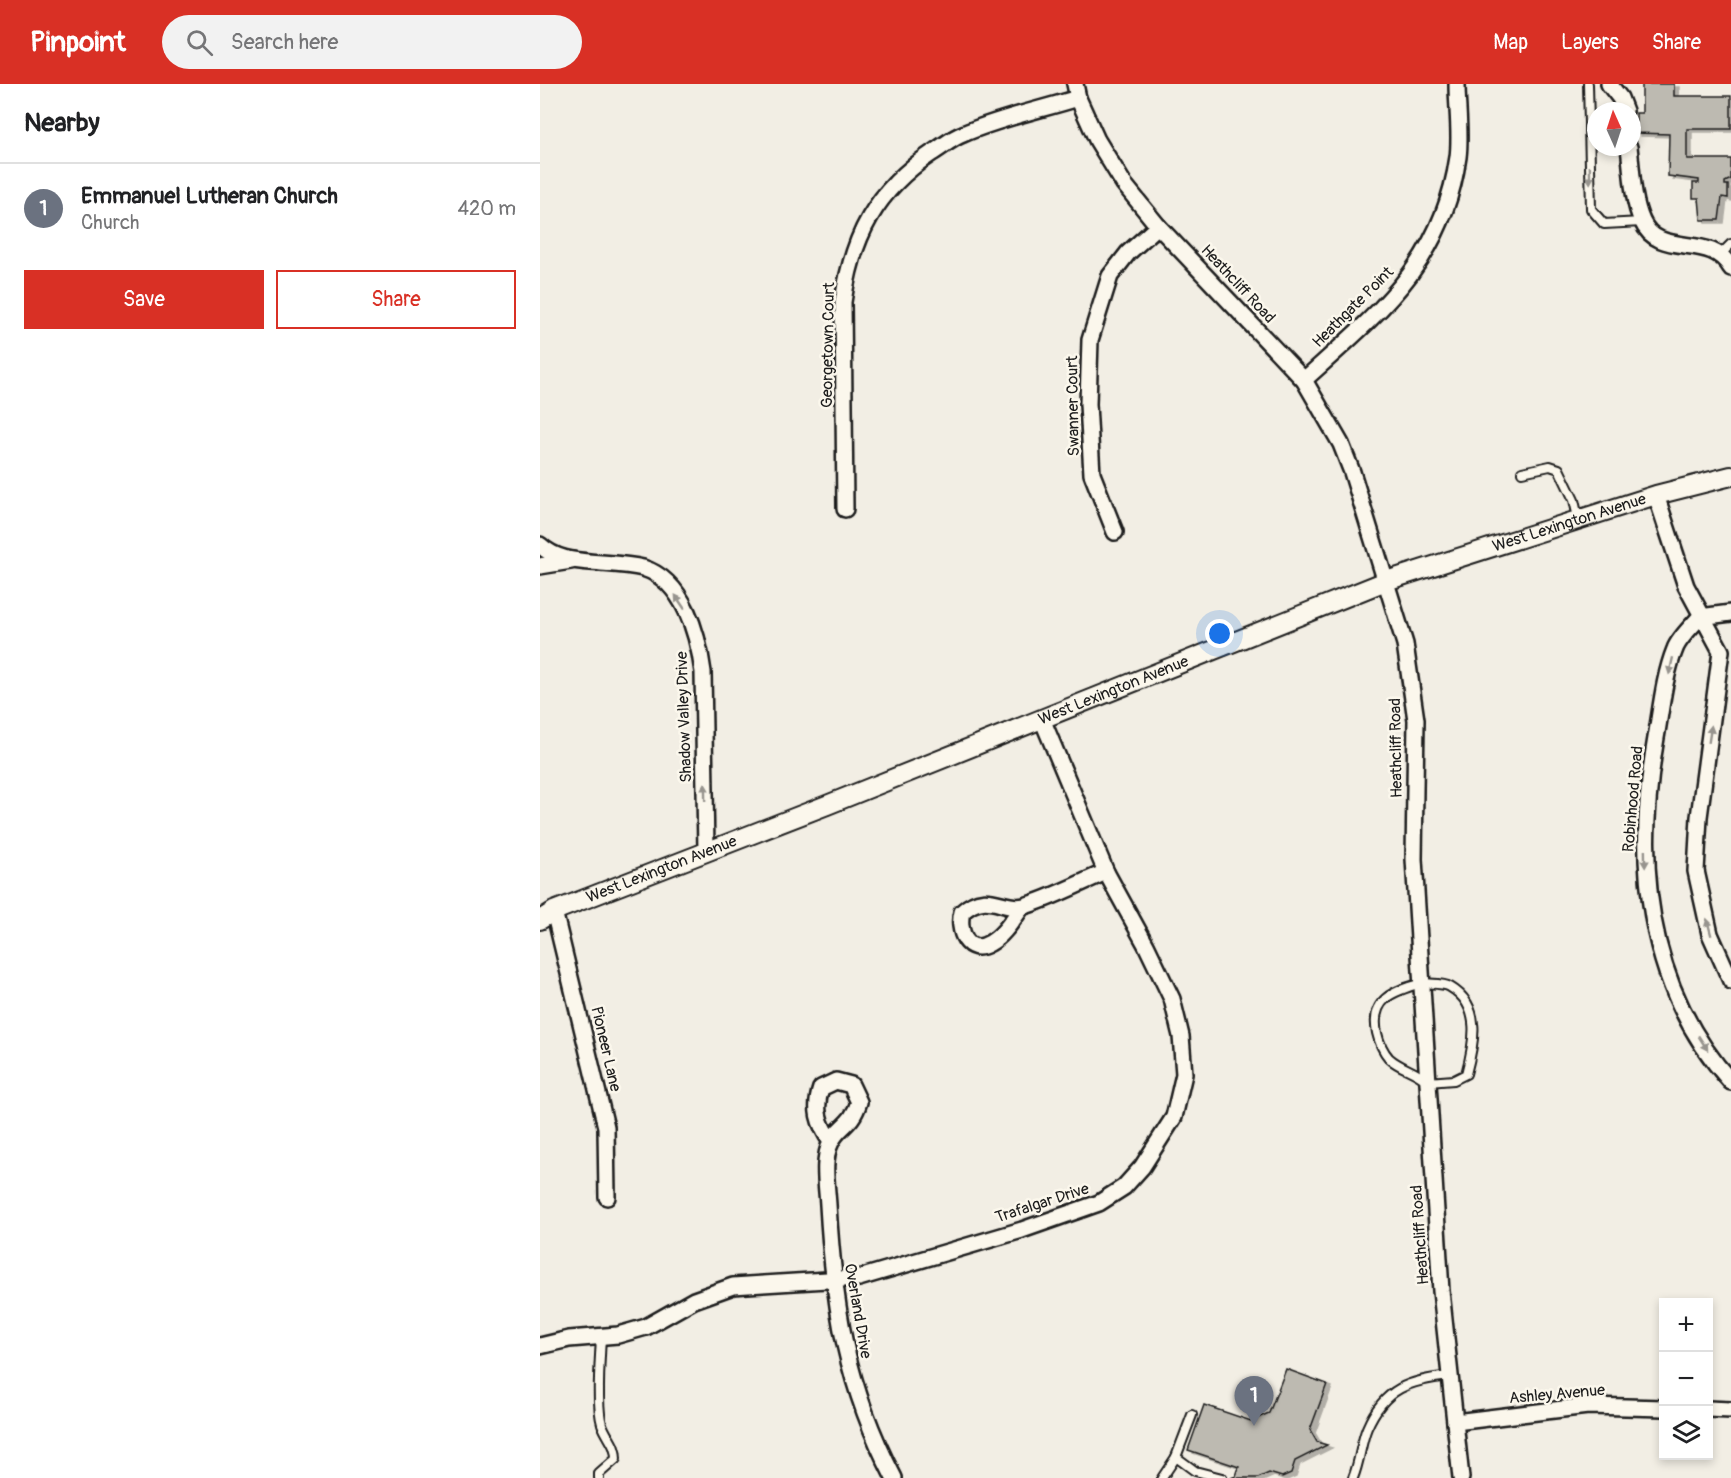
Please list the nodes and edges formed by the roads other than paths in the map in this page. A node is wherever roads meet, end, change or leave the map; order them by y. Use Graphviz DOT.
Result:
graph roads {
  1 [pos="1457,84"];
  2 [pos="1588,84"];
  3 [pos="1609,84"];
  4 [pos="1076,91"];
  5 [pos="1590,102"];
  6 [pos="1622,102"];
  7 [pos="1592,156"];
  8 [pos="1631,156"];
  9 [pos="1642,222"];
  10 [pos="1158,226"];
  11 [pos="1726,249"];
  12 [pos="1731,268"];
  13 [pos="1304,380"];
  14 [pos="1522,472"];
  15 [pos="1731,476"];
  16 [pos="1656,495"];
  17 [pos="844,509"];
  18 [pos="1578,520"];
  19 [pos="1115,532"];
  20 [pos="540,545"];
  21 [pos="571,561"];
  22 [pos="540,566"];
  23 [pos="1386,580"];
  24 [pos="1731,613"];
  25 [pos="1700,617"];
  26 [pos="1042,719"];
  27 [pos="706,850"];
  28 [pos="1106,872"];
  29 [pos="1022,907"];
  30 [pos="544,916"];
  31 [pos="1731,981"];
  32 [pos="1422,983"];
  33 [pos="1428,1082"];
  34 [pos="1731,1082"];
  35 [pos="831,1142"];
  36 [pos="607,1197"];
  37 [pos="832,1281"];
  38 [pos="601,1337"];
  39 [pos="540,1346"];
  40 [pos="1450,1376"];
  41 [pos="1659,1408"];
  42 [pos="1713,1409"];
  43 [pos="1731,1410"];
  44 [pos="1192,1415"];
  45 [pos="1455,1422"];
  46 [pos="1176,1457"];
  47 [pos="1190,1467"];
  48 [pos="599,1478"];
  49 [pos="894,1478"];
  50 [pos="1162,1478"];
  51 [pos="1202,1478"];
  52 [pos="1222,1478"];
  53 [pos="1353,1478"];
  54 [pos="1461,1478"];
  1 -- 13 [label="street, Heathgate Point"];
  2 -- 5 [label="lane"];
  3 -- 6 [label="street"];
  4 -- 10 [label="street, Heathcliff Road"];
  4 -- 17 [label="street, Georgetown Court"];
  7 -- 9 [label="lane, one-way"];
  8 -- 9 [label="street"];
  9 -- 11 [label="street"];
  10 -- 13 [label="street, Heathcliff Road"];
  10 -- 19 [label="street, Swanner Court"];
  11 -- 12 [label="street"];
  13 -- 23 [label="street, Heathcliff Road"];
  14 -- 18 [label="lane"];
  15 -- 16 [label="street, West Lexington Avenue"];
  16 -- 18 [label="street, West Lexington Avenue"];
  16 -- 25 [label="street"];
  18 -- 23 [label="street, West Lexington Avenue"];
  20 -- 21 [label="street, Shadow Valley Drive"];
  21 -- 22 [label="street, Shadow Valley Drive"];
  27 -- 21 [label="street, Shadow Valley Drive, one-way"];
  23 -- 26 [label="street, West Lexington Avenue"];
  23 -- 32 [label="street, Heathcliff Road"];
  24 -- 25 [label="street"];
  31 -- 25 [label="street, one-way"];
  25 -- 34 [label="street, Robinhood Road, one-way"];
  26 -- 27 [label="street, West Lexington Avenue"];
  26 -- 28 [label="street, Trafalgar Drive"];
  27 -- 30 [label="street, West Lexington Avenue"];
  28 -- 29 [label="street"];
  28 -- 37 [label="street, Trafalgar Drive"];
  30 -- 36 [label="street, Pioneer Lane"];
  32 -- 33 [label="street, Heathcliff Road"];
  32 -- 33 [label="lane"];
  32 -- 33 [label="lane"];
  33 -- 40 [label="street, Heathcliff Road"];
  35 -- 37 [label="street, Overland Drive"];
  37 -- 38 [label="street, Trafalgar Drive"];
  37 -- 49 [label="street, Overland Drive"];
  38 -- 39 [label="street, Trafalgar Drive"];
  38 -- 48 [label="lane"];
  40 -- 45 [label="street, Heathcliff Road"];
  40 -- 53 [label="lane"];
  41 -- 45 [label="street, Ashley Avenue"];
  42 -- 43 [label="street"];
  44 -- 46 [label="lane"];
  45 -- 54 [label="street, Heathcliff Road"];
  46 -- 47 [label="lane"];
  46 -- 50 [label="lane"];
  47 -- 51 [label="lane"];
  47 -- 52 [label="lane"];
}
